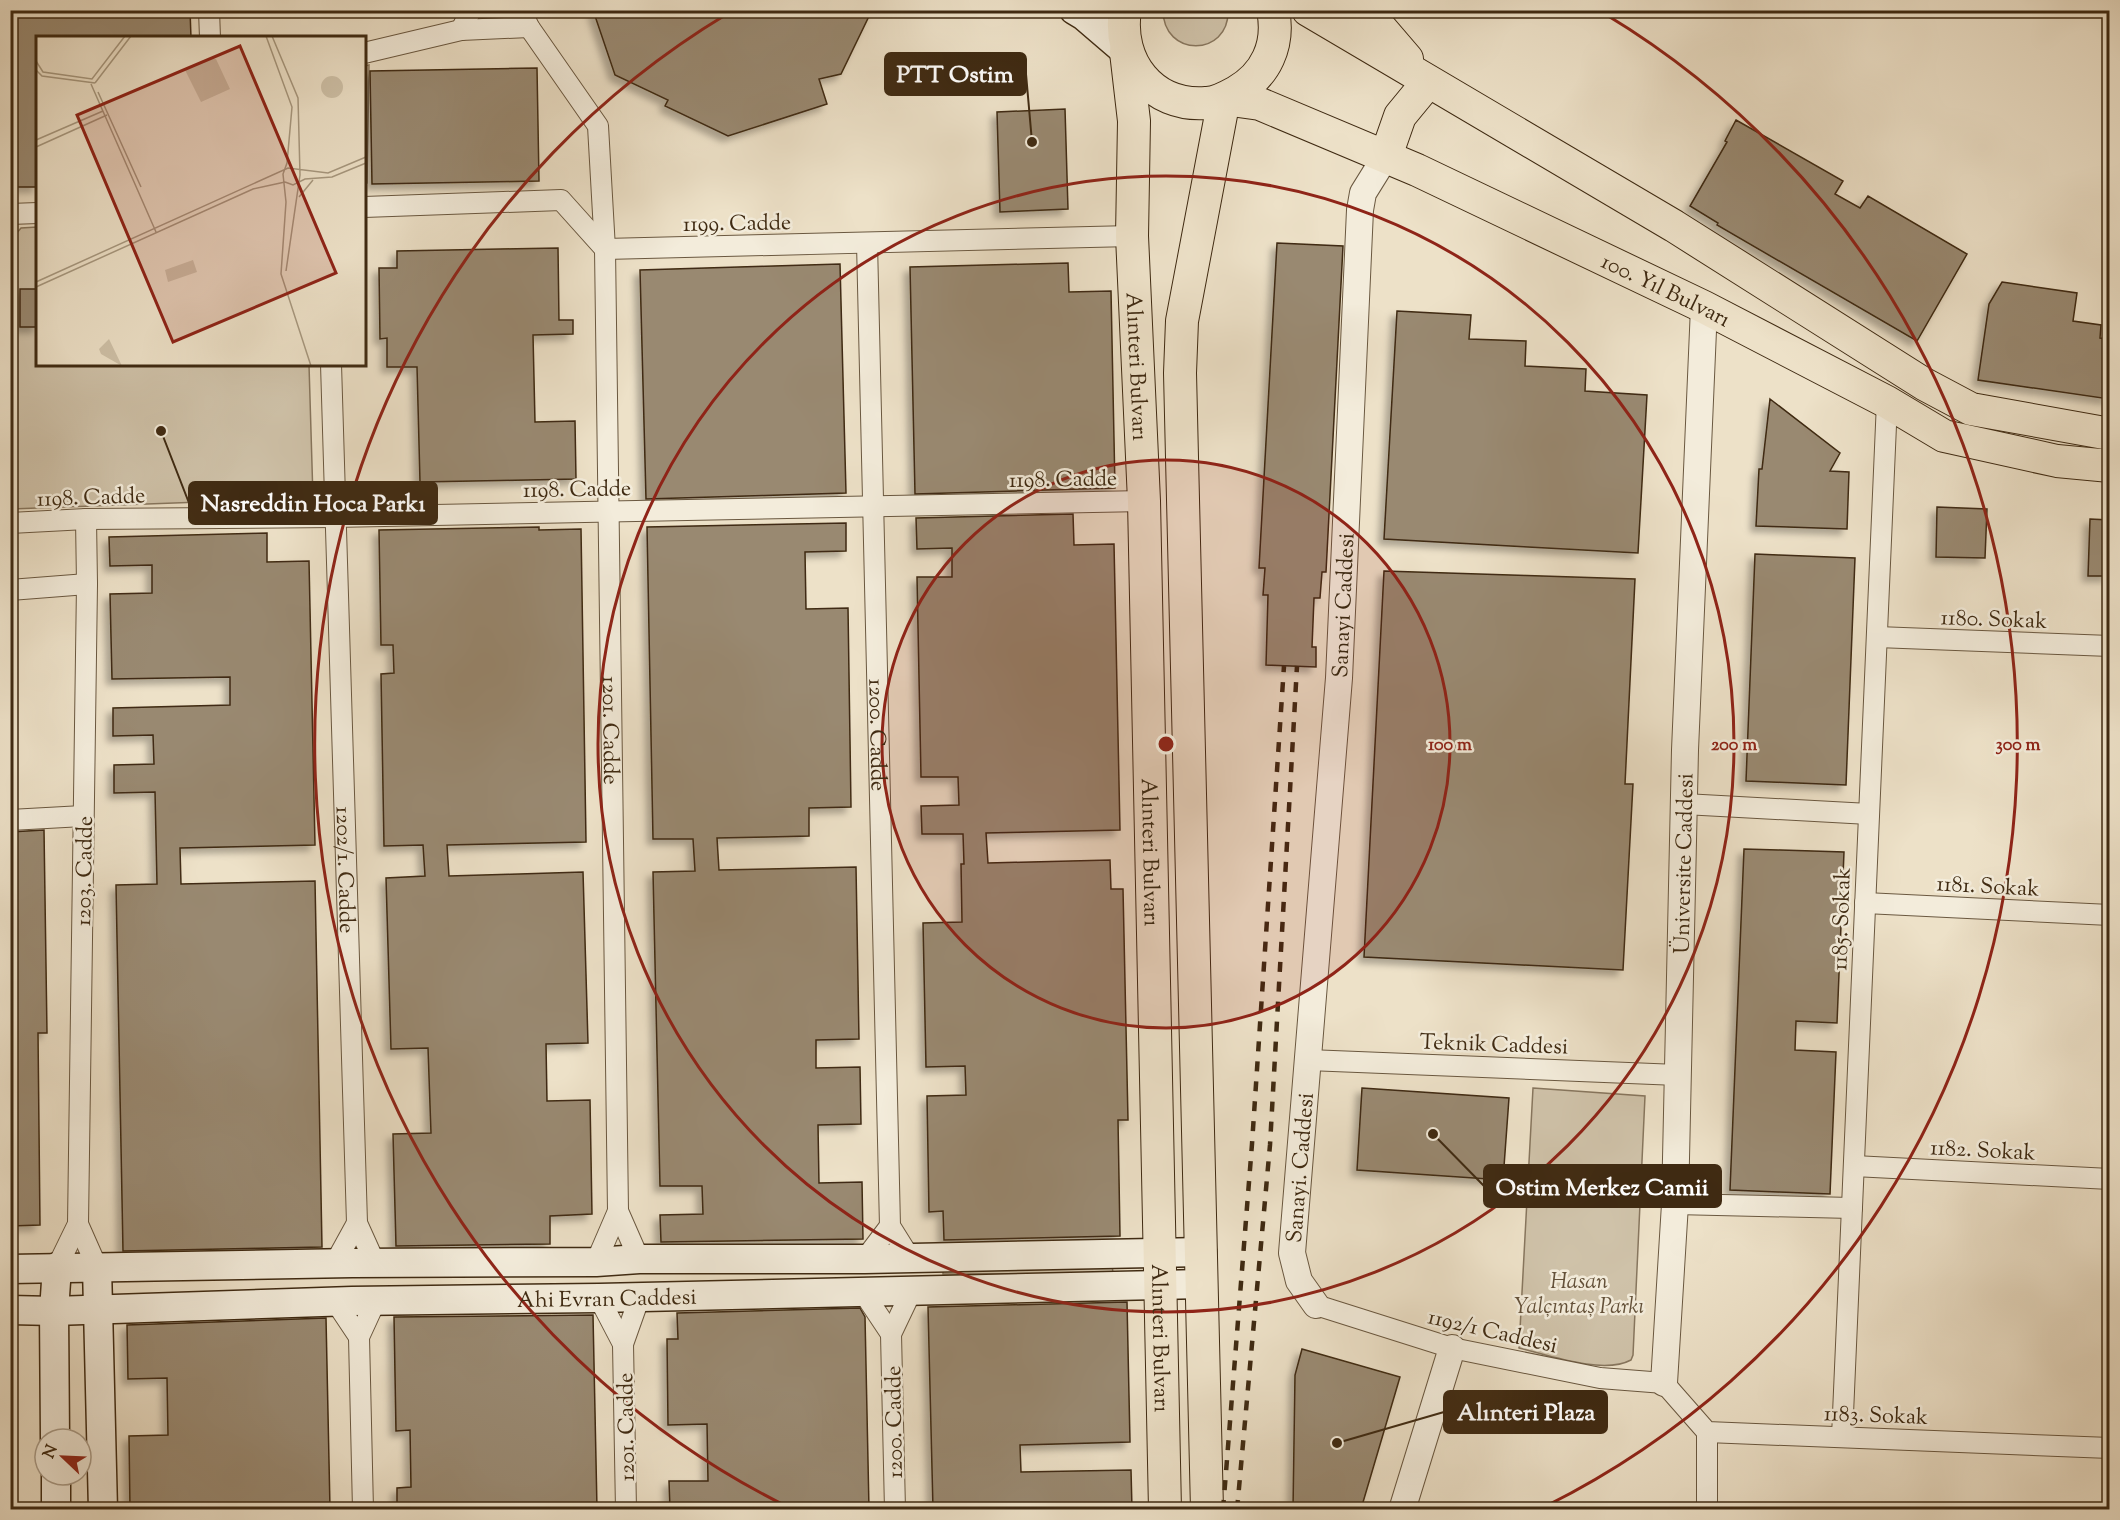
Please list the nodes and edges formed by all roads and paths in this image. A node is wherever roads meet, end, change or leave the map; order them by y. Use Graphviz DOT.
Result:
graph roads {
  1 [pos="209,10"];
  2 [pos="471,10"];
  3 [pos="1074,10"];
  4 [pos="1125,10"];
  5 [pos="1273,10"];
  6 [pos="1308,10"];
  7 [pos="1365,10"];
  8 [pos="525,19"];
  9 [pos="461,30"];
  10 [pos="210,36"];
  11 [pos="366,52"];
  12 [pos="1126,52"];
  13 [pos="1428,82"];
  14 [pos="1224,99"];
  15 [pos="1386,156"];
  16 [pos="366,207"];
  17 [pos="36,213"];
  18 [pos="10,214"];
  19 [pos="1132,236"];
  20 [pos="867,243"];
  21 [pos="605,249"];
  22 [pos="1704,307"];
  23 [pos="331,366"];
  24 [pos="1887,402"];
  25 [pos="2109,434"];
  26 [pos="2109,466"];
  27 [pos="1144,501"];
  28 [pos="872,506"];
  29 [pos="609,511"];
  30 [pos="334,517"];
  31 [pos="86,519"];
  32 [pos="10,523"];
  33 [pos="87,584"];
  34 [pos="10,590"];
  35 [pos="1877,638"];
  36 [pos="2109,646"];
  37 [pos="1684,804"];
  38 [pos="1869,814"];
  39 [pos="83,816"];
  40 [pos="10,820"];
  41 [pos="1865,903"];
  42 [pos="2109,915"];
  43 [pos="1308,1060"];
  44 [pos="1678,1075"];
  45 [pos="1854,1166"];
  46 [pos="2109,1179"];
  47 [pos="1676,1204"];
  48 [pos="1852,1208"];
  49 [pos="618,1211"];
  50 [pos="357,1223"];
  51 [pos="78,1224"];
  52 [pos="890,1226"];
  53 [pos="1202,1252"];
  54 [pos="1160,1253"];
  55 [pos="865,1258"];
  56 [pos="910,1258"];
  57 [pos="639,1259"];
  58 [pos="596,1262"];
  59 [pos="335,1263"];
  60 [pos="375,1263"];
  61 [pos="57,1267"];
  62 [pos="97,1267"];
  63 [pos="10,1269"];
  64 [pos="1202,1284"];
  65 [pos="1161,1286"];
  66 [pos="863,1292"];
  67 [pos="911,1292"];
  68 [pos="640,1296"];
  69 [pos="599,1298"];
  70 [pos="376,1300"];
  71 [pos="335,1301"];
  72 [pos="1316,1305"];
  73 [pos="10,1310"];
  74 [pos="99,1310"];
  75 [pos="54,1311"];
  76 [pos="891,1334"];
  77 [pos="359,1337"];
  78 [pos="623,1344"];
  79 [pos="1452,1348"];
  80 [pos="1664,1383"];
  81 [pos="55,1427"];
  82 [pos="1707,1432"];
  83 [pos="1842,1437"];
  84 [pos="2109,1448"];
  85 [pos="56,1487"];
  86 [pos="56,1509"];
  87 [pos="103,1509"];
  88 [pos="363,1509"];
  89 [pos="626,1509"];
  90 [pos="895,1509"];
  91 [pos="1165,1509"];
  92 [pos="1207,1509"];
  93 [pos="1401,1509"];
  94 [pos="1707,1509"];
  1 -- 10 [label="street"];
  2 -- 9 [label="street"];
  3 -- 12 [label="main road"];
  4 -- 12 [label="main road, Alınteri Bulvarı"];
  5 -- 14 [label="main road"];
  6 -- 13 [label="main road"];
  7 -- 13 [label="main road"];
  8 -- 9 [label="street"];
  8 -- 21 [label="street, 1201. Cadde"];
  9 -- 11 [label="street"];
  12 -- 14 [label="main road"];
  12 -- 19 [label="main road, Alınteri Bulvarı"];
  13 -- 15 [label="main road"];
  13 -- 25 [label="main road"];
  14 -- 15 [label="main road, 100. Yıl Bulvarı"];
  14 -- 53 [label="main road, Alınteri Bulvarı"];
  15 -- 22 [label="main road, 100. Yıl Bulvarı"];
  15 -- 43 [label="street, Sanayi Caddesi"];
  16 -- 21 [label="street"];
  17 -- 18 [label="street"];
  19 -- 20 [label="street, 1199. Cadde"];
  19 -- 27 [label="main road, Alınteri Bulvarı"];
  20 -- 21 [label="street, 1199. Cadde"];
  20 -- 28 [label="street, 1200. Cadde"];
  21 -- 29 [label="street, 1201. Cadde"];
  22 -- 24 [label="main road, 100. Yıl Bulvarı"];
  22 -- 37 [label="street, Üniversite Caddesi"];
  23 -- 30 [label="street, 1202/1. Cadde"];
  24 -- 26 [label="main road, 100. Yıl Bulvarı"];
  24 -- 35 [label="street, 1185. Sokak"];
  27 -- 28 [label="street, 1198. Cadde"];
  27 -- 54 [label="main road, Alınteri Bulvarı"];
  28 -- 29 [label="street, 1198. Cadde"];
  28 -- 52 [label="street, 1200. Cadde"];
  29 -- 30 [label="street, 1198. Cadde"];
  29 -- 49 [label="street, 1201. Cadde"];
  30 -- 31 [label="street, 1198. Cadde"];
  30 -- 50 [label="street, 1202/1. Cadde"];
  31 -- 32 [label="street, 1198. Cadde"];
  31 -- 33 [label="street, 1203. Cadde"];
  33 -- 34 [label="street"];
  33 -- 39 [label="street, 1203. Cadde"];
  35 -- 36 [label="street, 1180. Sokak"];
  35 -- 38 [label="street, 1185. Sokak"];
  37 -- 38 [label="street"];
  37 -- 44 [label="street, Üniversite Caddesi"];
  38 -- 41 [label="street, 1185. Sokak"];
  39 -- 40 [label="street"];
  39 -- 51 [label="street, 1203. Cadde"];
  41 -- 42 [label="street, 1181. Sokak"];
  41 -- 45 [label="street, 1185. Sokak"];
  43 -- 44 [label="street, Teknik Caddesi"];
  43 -- 72 [label="street, Sanayi. Caddesi"];
  44 -- 47 [label="street, Üniversite Caddesi"];
  45 -- 46 [label="street, 1182. Sokak"];
  45 -- 48 [label="street, 1185. Sokak"];
  47 -- 48 [label="street"];
  47 -- 80 [label="street, Üniversite Caddesi"];
  48 -- 83 [label="street, 1185. Sokak"];
  49 -- 57 [label="street, 1201. Cadde"];
  49 -- 58 [label="street, 1201. Cadde"];
  50 -- 59 [label="street"];
  50 -- 60 [label="street, 1202/1. Cadde"];
  51 -- 61 [label="street, 1203. Cadde"];
  51 -- 62 [label="street, 1203. Cadde"];
  52 -- 55 [label="street"];
  52 -- 56 [label="street"];
  53 -- 54 [label="main road, Ahi Evran Caddesi"];
  53 -- 64 [label="main road, Alınteri Bulvarı"];
  54 -- 56 [label="main road, Ahi Evran Caddesi"];
  54 -- 65 [label="main road, Alınteri Bulvarı"];
  55 -- 56 [label="main road, Ahi Evran Caddesi"];
  55 -- 57 [label="main road, Ahi Evran Caddesi"];
  55 -- 66 [label="main road"];
  56 -- 67 [label="main road, 1200. Cadde"];
  57 -- 58 [label="main road, Ahi Evran Caddesi"];
  57 -- 68 [label="main road, 1201. Cadde"];
  58 -- 60 [label="main road, Ahi Evran Caddesi"];
  58 -- 69 [label="main road, 1201. Cadde"];
  59 -- 60 [label="main road, Ahi Evran Caddesi"];
  59 -- 62 [label="main road, Ahi Evran Caddesi"];
  59 -- 71 [label="main road"];
  60 -- 70 [label="main road, 1202/1. Cadde"];
  61 -- 62 [label="main road, Ahi Evran Caddesi"];
  61 -- 63 [label="main road, Ahi Evran Caddesi"];
  61 -- 75 [label="main road, 1203. Cadde"];
  62 -- 74 [label="main road, 1203. Cadde"];
  64 -- 65 [label="main road, Ahi Evran Caddesi"];
  64 -- 92 [label="main road, Alınteri Bulvarı"];
  65 -- 67 [label="main road, Ahi Evran Caddesi"];
  65 -- 91 [label="main road, Alınteri Bulvarı"];
  66 -- 67 [label="main road, Ahi Evran Caddesi"];
  66 -- 68 [label="main road, Ahi Evran Caddesi"];
  66 -- 76 [label="street, 1200. Cadde"];
  67 -- 76 [label="street, 1200. Cadde"];
  68 -- 69 [label="main road, Ahi Evran Caddesi"];
  68 -- 78 [label="street, 1201. Cadde"];
  69 -- 70 [label="main road, Ahi Evran Caddesi"];
  69 -- 78 [label="street, 1201. Cadde"];
  70 -- 71 [label="main road, Ahi Evran Caddesi"];
  70 -- 77 [label="street, 1202/1. Cadde"];
  71 -- 74 [label="main road, Ahi Evran Caddesi"];
  71 -- 77 [label="street"];
  72 -- 79 [label="street, 1192/1 Caddesi"];
  73 -- 75 [label="main road, Ahi Evran Caddesi"];
  74 -- 75 [label="main road, Ahi Evran Caddesi"];
  74 -- 87 [label="main road, 1203. Cadde"];
  75 -- 81 [label="main road, 1203. Cadde"];
  76 -- 90 [label="street, 1200. Cadde"];
  77 -- 88 [label="street, 1202/1. Cadde"];
  78 -- 89 [label="street, 1201. Cadde"];
  79 -- 80 [label="street, 1192/1 Caddesi"];
  79 -- 93 [label="street"];
  80 -- 82 [label="street"];
  82 -- 83 [label="street, 1183. Sokak"];
  82 -- 94 [label="street"];
  83 -- 84 [label="street, 1183. Sokak"];
  85 -- 86 [label="main road"];
}
